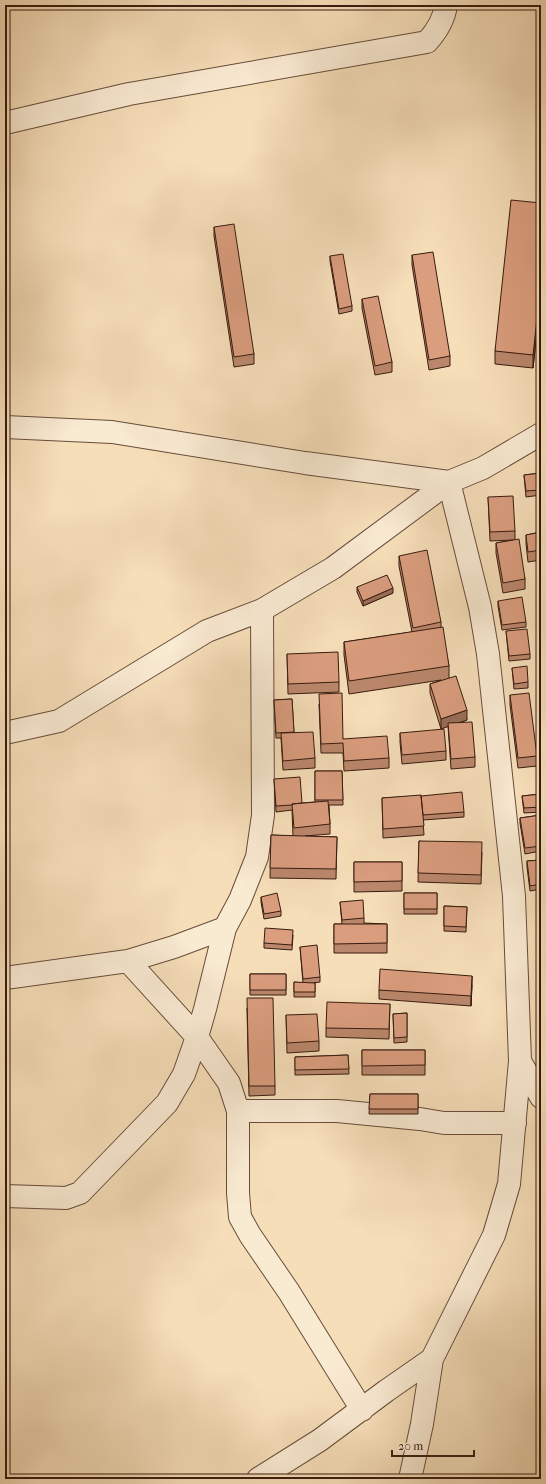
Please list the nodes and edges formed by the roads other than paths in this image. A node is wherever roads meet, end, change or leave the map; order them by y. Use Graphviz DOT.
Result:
graph roads {
  1 [pos="446,5"];
  2 [pos="5,123"];
  3 [pos="5,427"];
  4 [pos="541,434"];
  5 [pos="449,482"];
  6 [pos="262,610"];
  7 [pos="5,733"];
  8 [pos="225,928"];
  9 [pos="128,961"];
  10 [pos="5,978"];
  11 [pos="197,1037"];
  12 [pos="520,1060"];
  13 [pos="541,1097"];
  14 [pos="238,1111"];
  15 [pos="516,1122"];
  16 [pos="5,1196"];
  17 [pos="432,1360"];
  18 [pos="362,1410"];
  19 [pos="258,1479"];
  20 [pos="410,1479"];
  1 -- 2 [label="street"];
  3 -- 5 [label="street"];
  4 -- 5 [label="street"];
  5 -- 6 [label="street"];
  5 -- 12 [label="street"];
  6 -- 7 [label="street"];
  6 -- 8 [label="street"];
  8 -- 9 [label="street"];
  8 -- 11 [label="street"];
  9 -- 10 [label="street"];
  9 -- 11 [label="street"];
  11 -- 14 [label="street"];
  11 -- 16 [label="street"];
  12 -- 13 [label="street"];
  12 -- 15 [label="street"];
  14 -- 15 [label="street"];
  14 -- 18 [label="street"];
  15 -- 17 [label="street"];
  17 -- 18 [label="street"];
  17 -- 20 [label="street"];
  18 -- 19 [label="street"];
}
